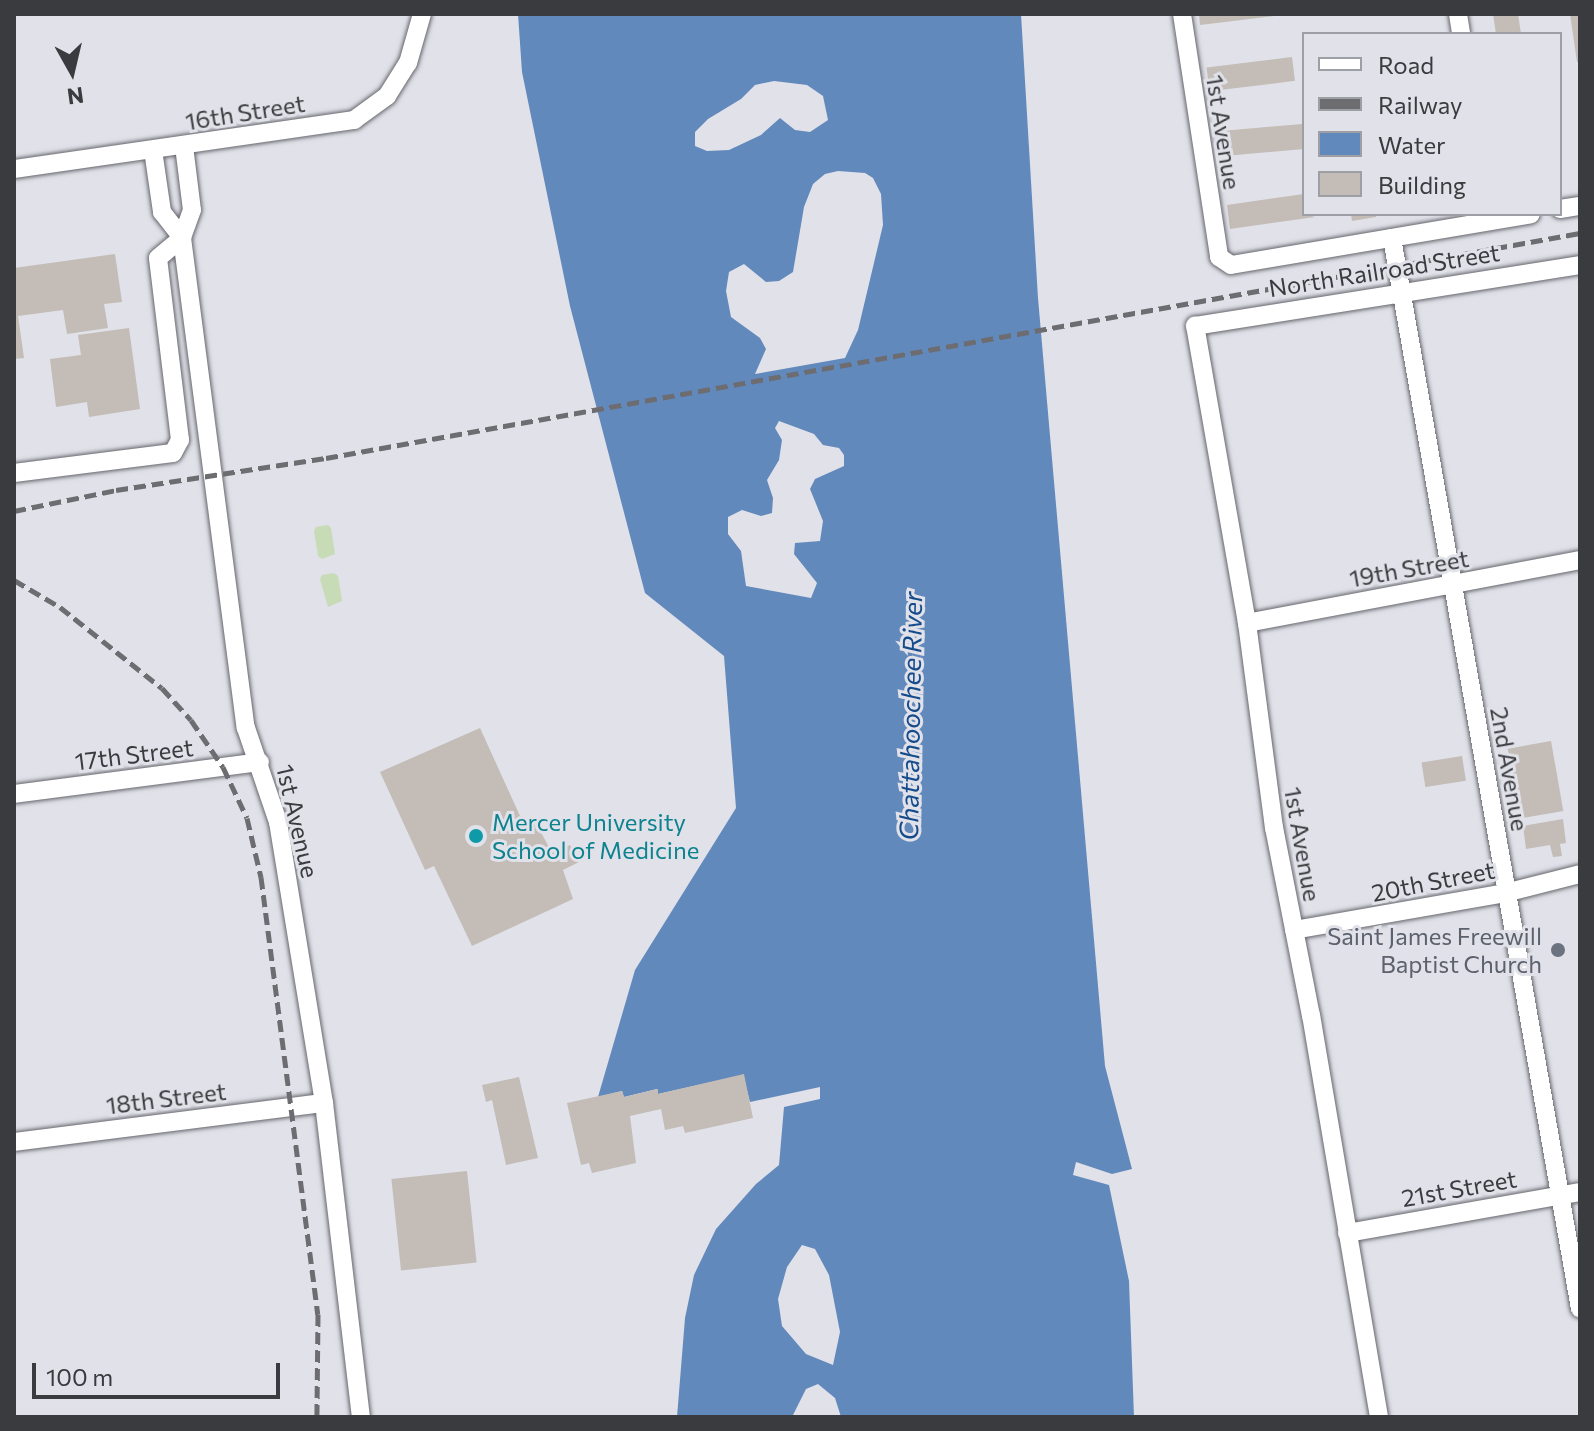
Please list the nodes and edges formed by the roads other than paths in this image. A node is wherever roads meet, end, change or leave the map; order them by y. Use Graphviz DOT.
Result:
graph roads {
  1 [pos="422,14"];
  2 [pos="1182,14"];
  3 [pos="184,146"];
  4 [pos="153,150"];
  5 [pos="14,169"];
  6 [pos="1508,216"];
  7 [pos="1486,218"];
  8 [pos="182,238"];
  9 [pos="1392,238"];
  10 [pos="1580,265"];
  11 [pos="1402,294"];
  12 [pos="1195,326"];
  13 [pos="14,473"];
  14 [pos="1580,560"];
  15 [pos="1452,585"];
  16 [pos="1247,623"];
  17 [pos="260,762"];
  18 [pos="14,794"];
  19 [pos="1580,874"];
  20 [pos="1505,893"];
  21 [pos="1294,930"];
  22 [pos="324,1103"];
  23 [pos="14,1142"];
  24 [pos="1580,1192"];
  25 [pos="1559,1196"];
  26 [pos="1347,1233"];
  27 [pos="1580,1309"];
  28 [pos="361,1417"];
  29 [pos="1379,1417"];
  1 -- 3 [label="street, 16th Street"];
  2 -- 9 [label="street, 1st Avenue"];
  3 -- 4 [label="street, 16th Street"];
  3 -- 8 [label="street, 1st Avenue"];
  4 -- 5 [label="street, 16th Street"];
  4 -- 8 [label="street, 1st Avenue"];
  6 -- 7 [label="street"];
  7 -- 9 [label="street"];
  8 -- 13 [label="street"];
  8 -- 17 [label="street, 1st Avenue"];
  9 -- 11 [label="street, 2nd Avenue"];
  10 -- 11 [label="street, North Railroad Street"];
  11 -- 12 [label="street, North Railroad Street"];
  11 -- 15 [label="street, 2nd Avenue"];
  12 -- 16 [label="street, 1st Avenue"];
  14 -- 15 [label="street, 19th Street"];
  15 -- 16 [label="street, 19th Street"];
  15 -- 20 [label="street, 2nd Avenue"];
  16 -- 21 [label="street, 1st Avenue"];
  17 -- 18 [label="street, 17th Street"];
  17 -- 22 [label="street, 1st Avenue"];
  19 -- 20 [label="street, 20th Street"];
  20 -- 21 [label="street, 20th Street"];
  20 -- 25 [label="street, 2nd Avenue"];
  21 -- 26 [label="street, 1st Avenue"];
  22 -- 23 [label="street, 18th Street"];
  22 -- 28 [label="street, 1st Avenue"];
  24 -- 25 [label="street, 21st Street"];
  25 -- 26 [label="street, 21st Street"];
  25 -- 27 [label="street, 2nd Avenue"];
  26 -- 29 [label="street, 1st Avenue"];
}
